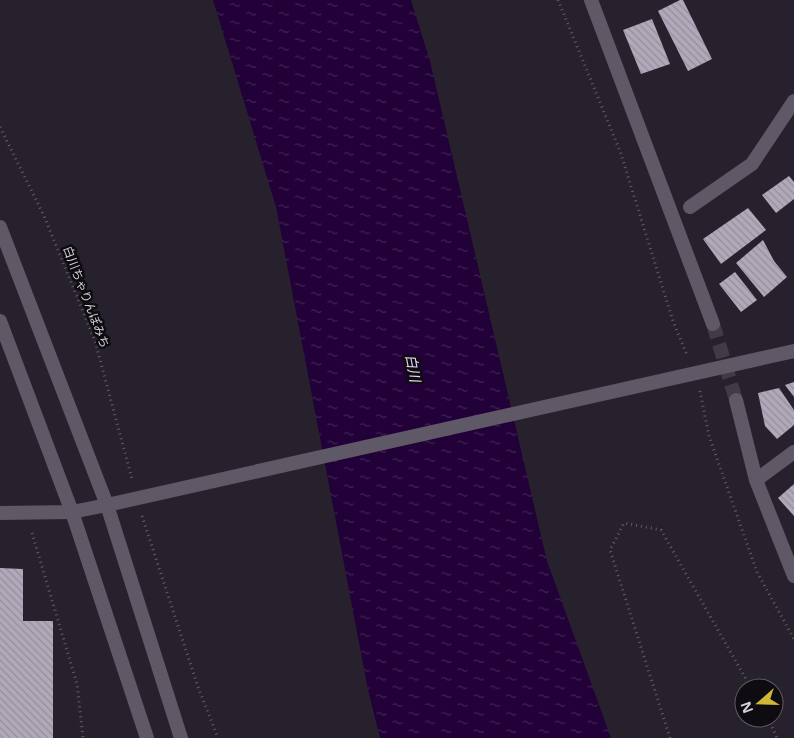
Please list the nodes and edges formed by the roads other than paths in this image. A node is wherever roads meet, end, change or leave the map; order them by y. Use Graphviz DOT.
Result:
graph roads {
  1 [pos="592,0"];
  2 [pos="794,102"];
  3 [pos="690,207"];
  4 [pos="0,227"];
  5 [pos="0,321"];
  6 [pos="713,324"];
  7 [pos="794,352"];
  8 [pos="736,400"];
  9 [pos="794,452"];
  10 [pos="756,480"];
  11 [pos="107,505"];
  12 [pos="72,512"];
  13 [pos="0,513"];
  14 [pos="794,576"];
  15 [pos="148,738"];
  16 [pos="181,738"];
  1 -- 6 [label="street"];
  2 -- 3 [label="street"];
  4 -- 11 [label="street"];
  5 -- 12 [label="street"];
  7 -- 11 [label="street"];
  8 -- 10 [label="street"];
  9 -- 10 [label="street"];
  10 -- 14 [label="street"];
  11 -- 12 [label="street"];
  11 -- 16 [label="street"];
  12 -- 13 [label="street"];
  12 -- 15 [label="street"];
}
